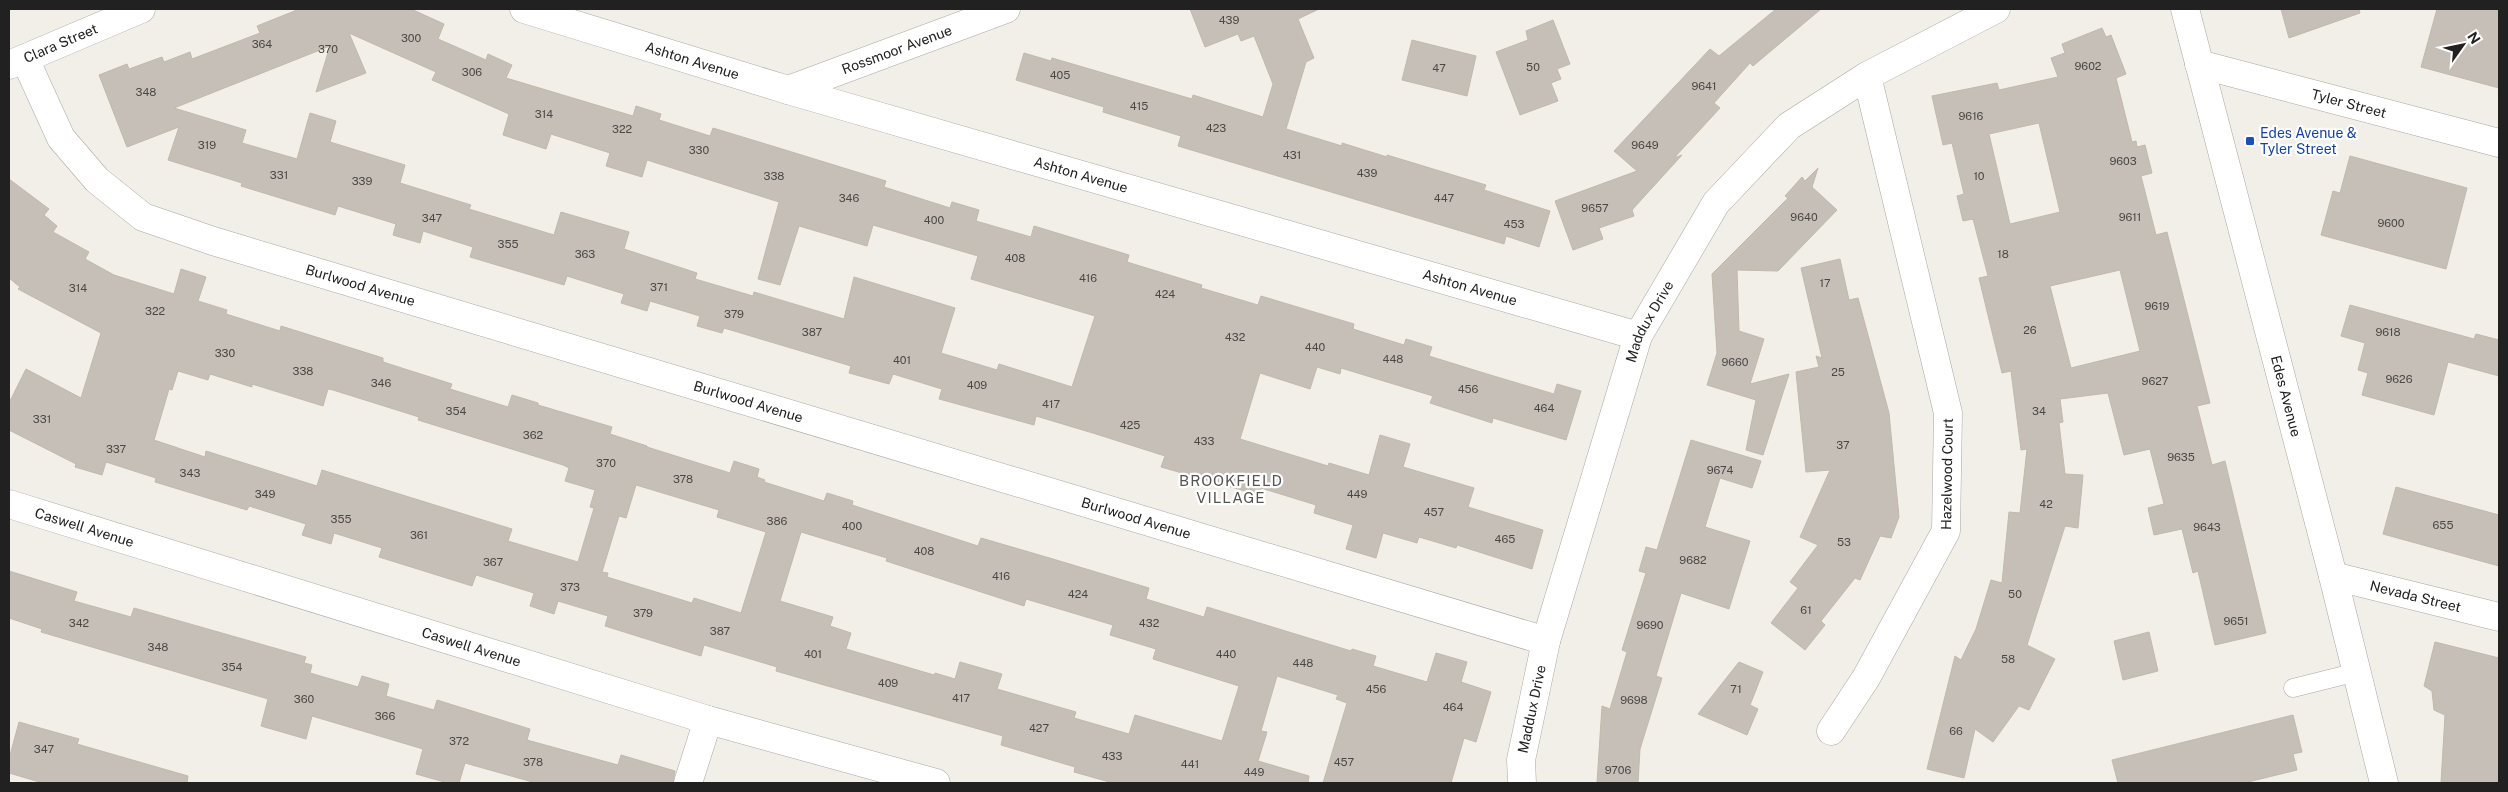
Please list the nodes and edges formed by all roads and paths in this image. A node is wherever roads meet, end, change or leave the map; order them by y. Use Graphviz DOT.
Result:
graph roads {
  1 [pos="141,9"];
  2 [pos="524,9"];
  3 [pos="1006,9"];
  4 [pos="1996,9"];
  5 [pos="2185,9"];
  6 [pos="17,62"];
  7 [pos="2199,64"];
  8 [pos="1867,76"];
  9 [pos="788,90"];
  10 [pos="2499,143"];
  11 [pos="1638,336"];
  12 [pos="9,504"];
  13 [pos="2333,576"];
  14 [pos="2499,617"];
  15 [pos="1546,641"];
  16 [pos="2357,672"];
  17 [pos="2293,688"];
  18 [pos="708,720"];
  19 [pos="1831,732"];
  20 [pos="688,783"];
  21 [pos="936,783"];
  22 [pos="1522,783"];
  23 [pos="2384,783"];
  1 -- 6 [label="street, Clara Street"];
  2 -- 9 [label="street, Ashton Avenue"];
  3 -- 9 [label="street, Rossmoor Avenue"];
  4 -- 8 [label="street, Maddux Drive"];
  5 -- 7 [label="street, Edes Avenue"];
  6 -- 15 [label="street, Burlwood Avenue"];
  7 -- 10 [label="street, Tyler Street"];
  7 -- 13 [label="street, Edes Avenue"];
  8 -- 11 [label="street, Maddux Drive"];
  8 -- 19 [label="street, Hazelwood Court"];
  9 -- 11 [label="street, Ashton Avenue"];
  11 -- 15 [label="street, Maddux Drive"];
  12 -- 18 [label="street, Caswell Avenue"];
  13 -- 14 [label="street, Nevada Street"];
  13 -- 16 [label="street, Edes Avenue"];
  15 -- 22 [label="street, Maddux Drive"];
  16 -- 17 [label="lane"];
  16 -- 23 [label="street, Edes Avenue"];
  18 -- 20 [label="street"];
  18 -- 21 [label="street, Caswell Avenue"];
}
